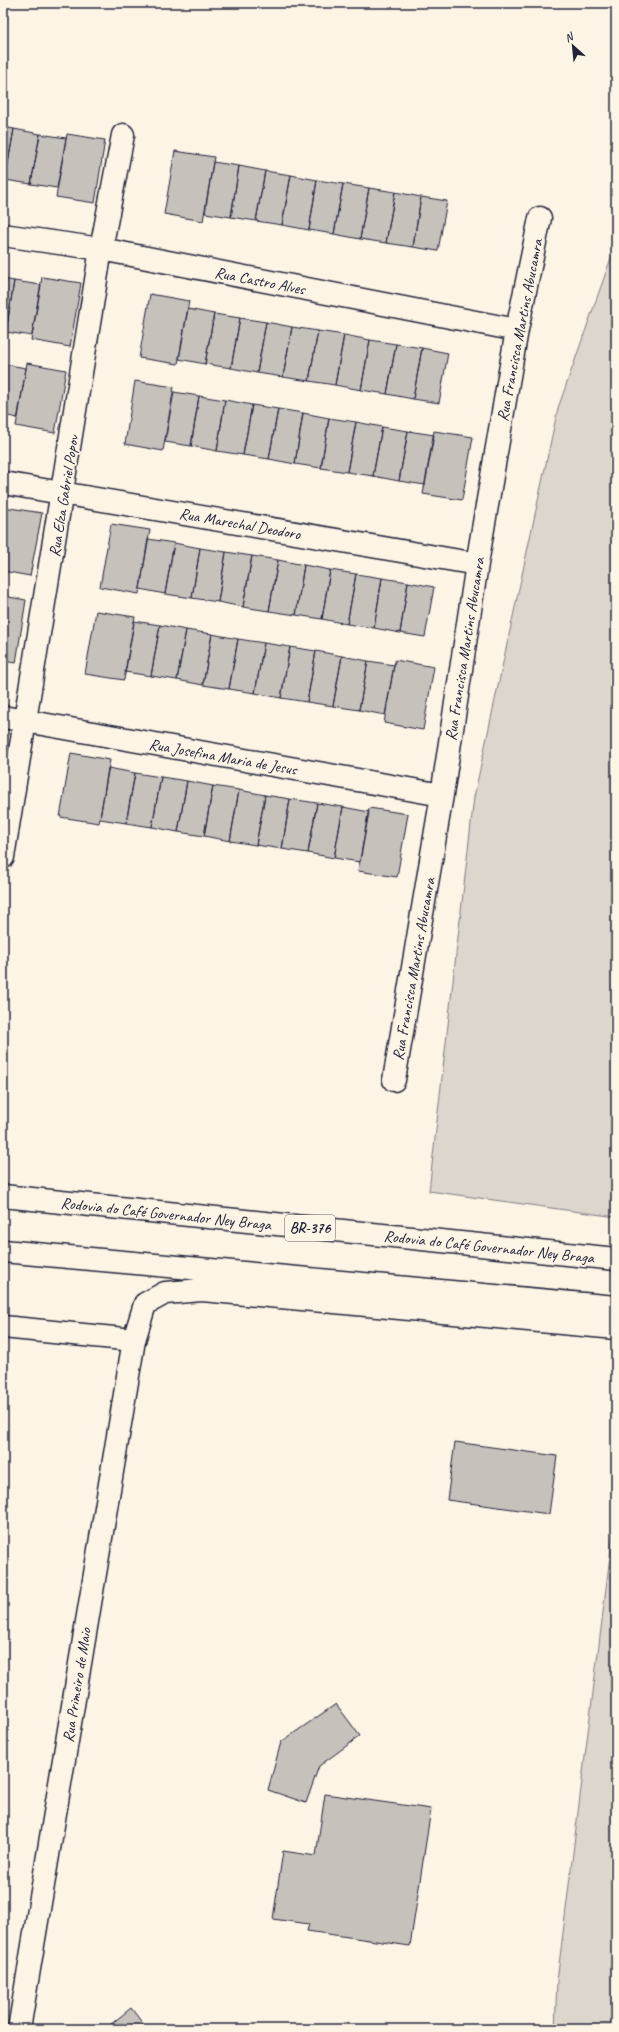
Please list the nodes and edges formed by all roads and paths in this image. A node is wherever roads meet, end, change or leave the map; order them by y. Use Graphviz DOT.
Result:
graph roads {
  1 [pos="123,135"];
  2 [pos="540,218"];
  3 [pos="3,235"];
  4 [pos="101,250"];
  5 [pos="517,330"];
  6 [pos="3,483"];
  7 [pos="63,494"];
  8 [pos="477,564"];
  9 [pos="3,717"];
  10 [pos="25,721"];
  11 [pos="442,795"];
  12 [pos="3,857"];
  13 [pos="394,1080"];
  14 [pos="3,1196"];
  15 [pos="3,1251"];
  16 [pos="616,1259"];
  17 [pos="616,1307"];
  18 [pos="3,1327"];
  19 [pos="616,1328"];
  20 [pos="134,1340"];
  21 [pos="19,2029"];
  1 -- 4 [label="main road, Rua Elza Gabriel Popov"];
  2 -- 5 [label="main road, Rua Francisca Martins Abucamra"];
  3 -- 4 [label="main road, Rua Castro Alves"];
  4 -- 5 [label="main road, Rua Castro Alves"];
  4 -- 7 [label="main road, Rua Elza Gabriel Popov"];
  5 -- 8 [label="main road, Rua Francisca Martins Abucamra"];
  6 -- 7 [label="main road, Rua Marechal Deodoro"];
  7 -- 8 [label="main road, Rua Marechal Deodoro"];
  7 -- 10 [label="main road, Rua Elza Gabriel Popov"];
  8 -- 11 [label="main road, Rua Francisca Martins Abucamra"];
  9 -- 10 [label="main road, Rua Josefina Maria de Jesus"];
  10 -- 11 [label="main road, Rua Josefina Maria de Jesus"];
  10 -- 12 [label="main road, Rua Elza Gabriel Popov"];
  11 -- 13 [label="main road, Rua Francisca Martins Abucamra"];
  14 -- 16 [label="main road, Rodovia do Café Governador Ney Braga / BR-376"];
  15 -- 17 [label="main road"];
  18 -- 20 [label="main road"];
  19 -- 20 [label="main road, Rua Primeiro de Maio"];
  20 -- 21 [label="main road, Rua Primeiro de Maio"];
}
